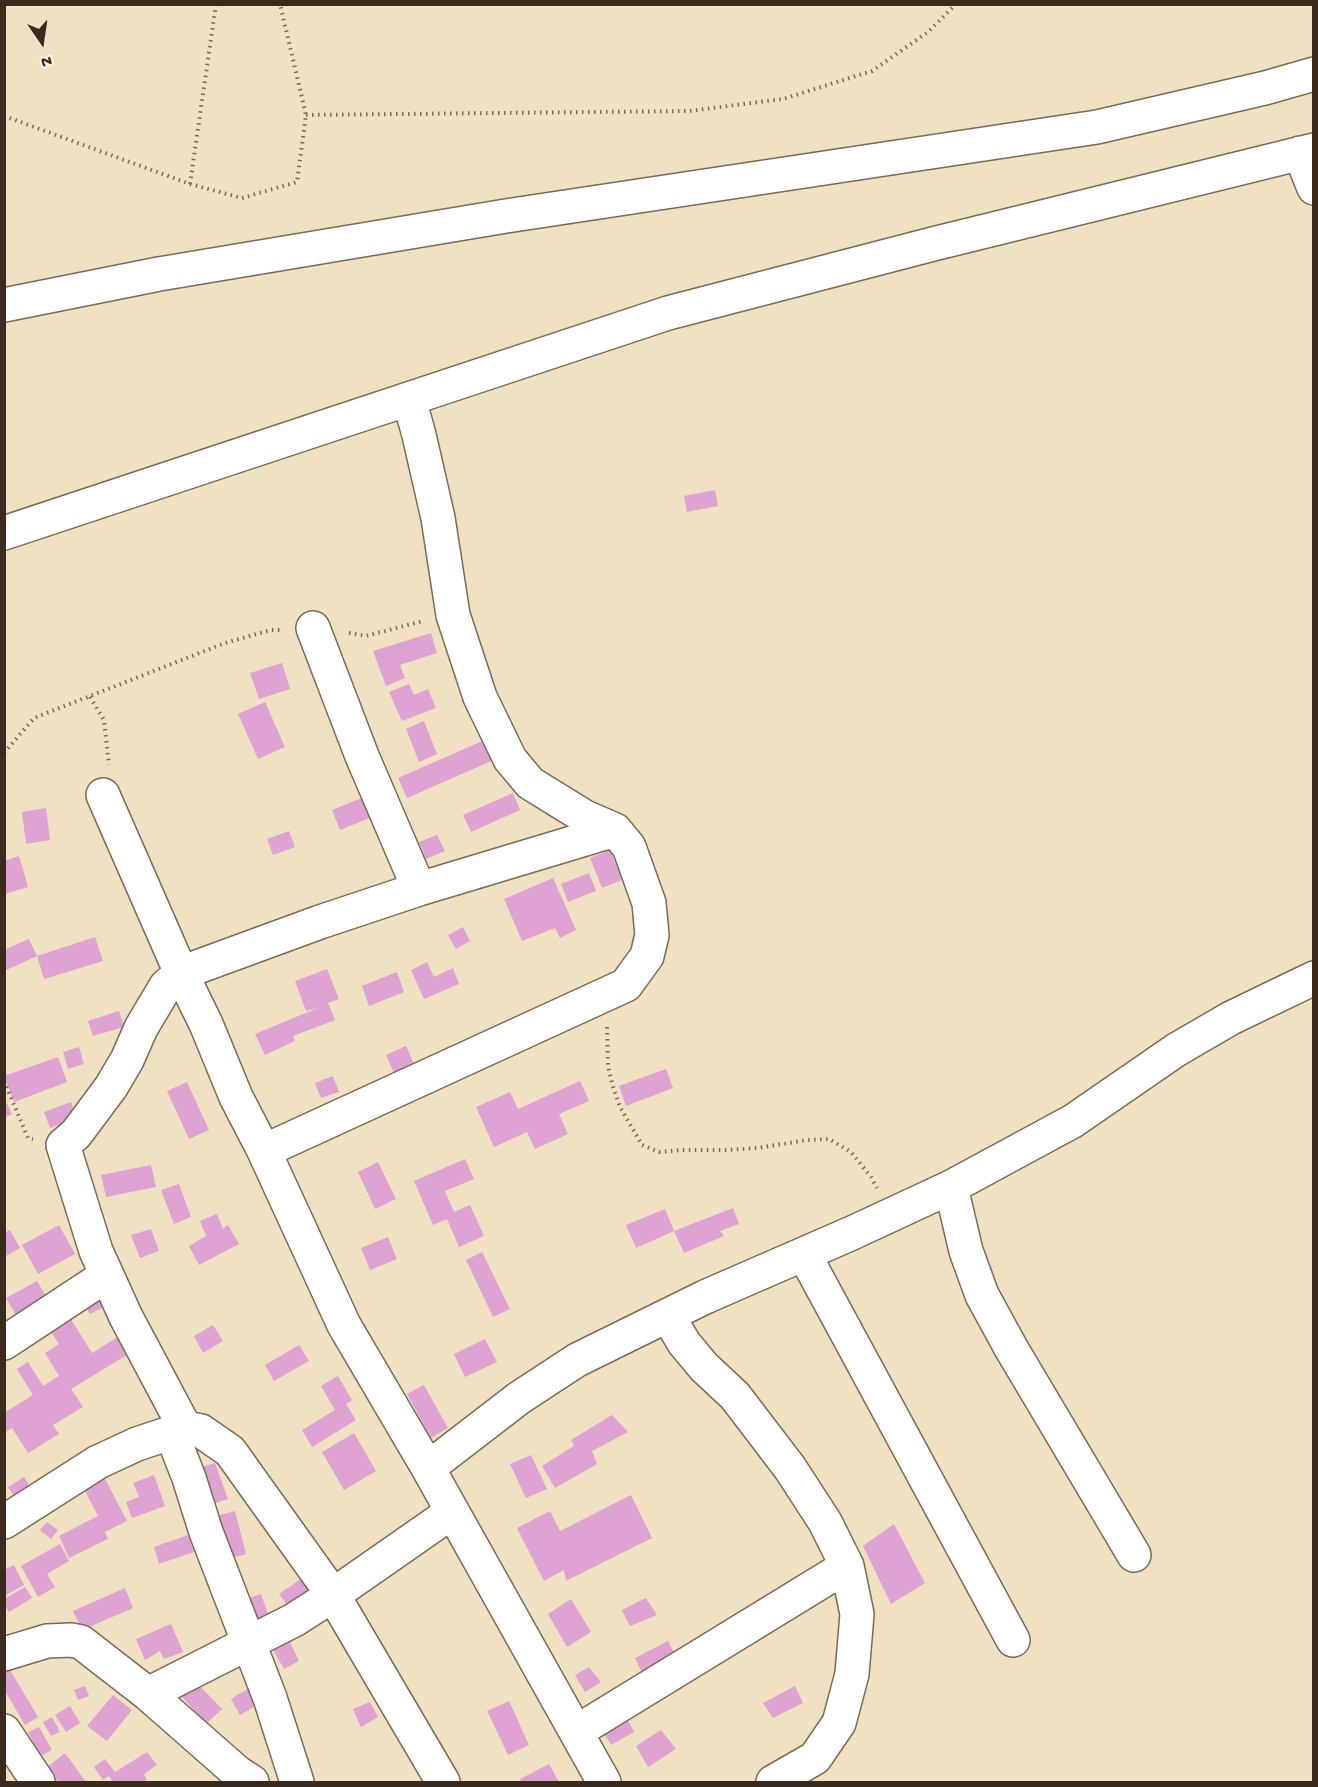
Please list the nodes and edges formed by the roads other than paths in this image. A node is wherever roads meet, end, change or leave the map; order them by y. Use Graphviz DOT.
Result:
graph roads {
  1 [pos="1314,74"];
  2 [pos="1307,152"];
  3 [pos="1314,188"];
  4 [pos="4,305"];
  5 [pos="409,399"];
  6 [pos="4,533"];
  7 [pos="313,628"];
  8 [pos="103,795"];
  9 [pos="615,830"];
  10 [pos="419,889"];
  11 [pos="181,974"];
  12 [pos="1314,978"];
  13 [pos="264,1151"];
  14 [pos="951,1187"];
  15 [pos="804,1254"];
  16 [pos="107,1275"];
  17 [pos="668,1316"];
  18 [pos="4,1343"];
  19 [pos="178,1430"];
  20 [pos="428,1468"];
  21 [pos="452,1512"];
  22 [pos="4,1522"];
  23 [pos="1134,1555"];
  24 [pos="848,1566"];
  25 [pos="333,1596"];
  26 [pos="1013,1640"];
  27 [pos="248,1643"];
  28 [pos="4,1654"];
  29 [pos="148,1694"];
  30 [pos="4,1731"];
  31 [pos="576,1732"];
  32 [pos="38,1782"];
  33 [pos="252,1782"];
  34 [pos="297,1782"];
  35 [pos="443,1782"];
  36 [pos="604,1782"];
  37 [pos="773,1782"];
  1 -- 4 [label="street"];
  2 -- 3 [label="street"];
  2 -- 5 [label="street"];
  5 -- 6 [label="street"];
  5 -- 9 [label="street"];
  7 -- 10 [label="street"];
  8 -- 11 [label="street"];
  9 -- 10 [label="street"];
  9 -- 13 [label="street"];
  10 -- 11 [label="street"];
  11 -- 13 [label="street"];
  11 -- 16 [label="street"];
  12 -- 14 [label="street"];
  13 -- 20 [label="street"];
  14 -- 15 [label="street"];
  14 -- 23 [label="street"];
  15 -- 17 [label="street"];
  15 -- 26 [label="street"];
  16 -- 18 [label="street"];
  16 -- 19 [label="street"];
  17 -- 20 [label="street"];
  17 -- 24 [label="street"];
  19 -- 22 [label="street"];
  19 -- 25 [label="street"];
  19 -- 27 [label="street"];
  20 -- 21 [label="street"];
  21 -- 25 [label="street"];
  21 -- 31 [label="street"];
  24 -- 31 [label="street"];
  24 -- 37 [label="street"];
  25 -- 27 [label="street"];
  25 -- 35 [label="street"];
  27 -- 29 [label="street"];
  27 -- 34 [label="street"];
  28 -- 29 [label="street"];
  29 -- 33 [label="street"];
  30 -- 32 [label="street"];
  31 -- 36 [label="street"];
}
